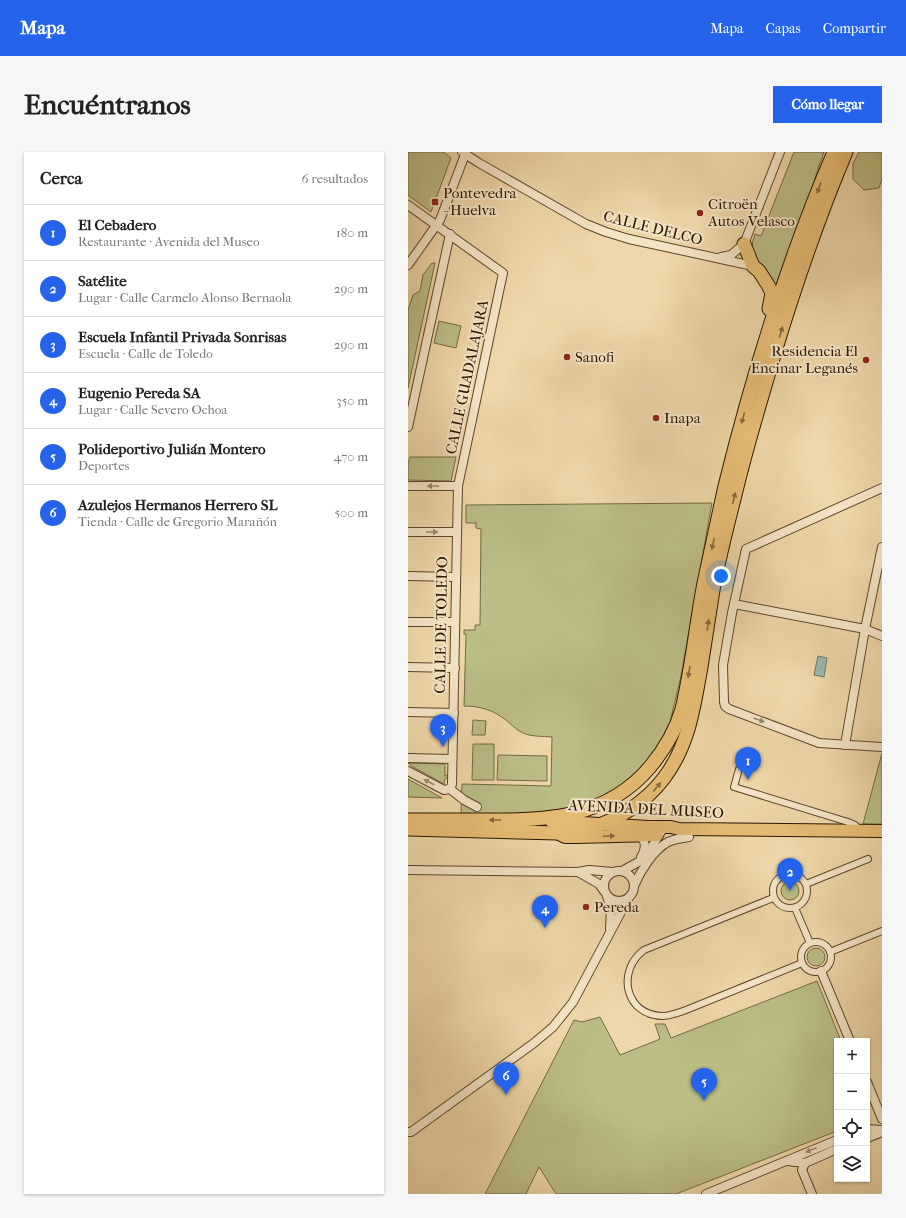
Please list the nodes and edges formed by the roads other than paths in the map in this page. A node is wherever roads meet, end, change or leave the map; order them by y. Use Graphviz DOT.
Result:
graph roads {
  1 [pos="780,152"];
  2 [pos="834,152"];
  3 [pos="846,152"];
  4 [pos="464,153"];
  5 [pos="408,205"];
  6 [pos="436,225"];
  7 [pos="450,234"];
  8 [pos="744,244"];
  9 [pos="710,256"];
  10 [pos="408,265"];
  11 [pos="753,266"];
  12 [pos="748,399"];
  13 [pos="408,427"];
  14 [pos="408,486"];
  15 [pos="458,486"];
  16 [pos="882,488"];
  17 [pos="408,532"];
  18 [pos="456,532"];
  19 [pos="882,549"];
  20 [pos="408,576"];
  21 [pos="456,577"];
  22 [pos="734,604"];
  23 [pos="408,622"];
  24 [pos="455,622"];
  25 [pos="865,629"];
  26 [pos="882,636"];
  27 [pos="408,667"];
  28 [pos="454,668"];
  29 [pos="408,712"];
  30 [pos="454,713"];
  31 [pos="845,745"];
  32 [pos="882,747"];
  33 [pos="408,758"];
  34 [pos="452,759"];
  35 [pos="739,769"];
  36 [pos="408,771"];
  37 [pos="450,789"];
  38 [pos="477,807"];
  39 [pos="408,820"];
  40 [pos="534,820"];
  41 [pos="602,824"];
  42 [pos="408,829"];
  43 [pos="679,829"];
  44 [pos="861,830"];
  45 [pos="882,831"];
  46 [pos="557,833"];
  47 [pos="659,834"];
  48 [pos="638,835"];
  49 [pos="689,837"];
  50 [pos="882,839"];
  51 [pos="868,859"];
  52 [pos="636,863"];
  53 [pos="408,870"];
  54 [pos="622,871"];
  55 [pos="578,872"];
  56 [pos="613,872"];
  57 [pos="806,884"];
  58 [pos="634,886"];
  59 [pos="606,893"];
  60 [pos="629,897"];
  61 [pos="773,898"];
  62 [pos="795,908"];
  63 [pos="882,931"];
  64 [pos="609,932"];
  65 [pos="810,943"];
  66 [pos="830,952"];
  67 [pos="802,963"];
  68 [pos="821,972"];
  69 [pos="849,1038"];
  70 [pos="870,1089"];
  71 [pos="882,1119"];
  72 [pos="870,1129"];
  73 [pos="882,1131"];
  74 [pos="409,1133"];
  75 [pos="870,1137"];
  76 [pos="834,1141"];
  77 [pos="834,1150"];
  78 [pos="787,1161"];
  79 [pos="805,1163"];
  80 [pos="706,1194"];
  81 [pos="812,1194"];
  1 -- 8 [label="street"];
  2 -- 12 [label="highway, one-way"];
  41 -- 3 [label="highway, one-way"];
  4 -- 6 [label="street"];
  4 -- 9 [label="street, CALLE DELCO"];
  5 -- 6 [label="street"];
  6 -- 7 [label="street"];
  6 -- 10 [label="street"];
  7 -- 13 [label="street"];
  7 -- 15 [label="street, CALLE GUADALAJARA"];
  8 -- 9 [label="street, CALLE DELCO"];
  8 -- 11 [label="highway"];
  9 -- 11 [label="street, CALLE DELCO"];
  11 -- 12 [label="highway"];
  12 -- 40 [label="highway, one-way"];
  15 -- 14 [label="street, one-way"];
  15 -- 18 [label="street, CALLE DE TOLEDO"];
  16 -- 22 [label="street"];
  17 -- 18 [label="street, one-way"];
  18 -- 21 [label="street, CALLE DE TOLEDO"];
  19 -- 25 [label="street"];
  20 -- 21 [label="street"];
  21 -- 24 [label="street, CALLE DE TOLEDO"];
  22 -- 25 [label="street"];
  22 -- 31 [label="street, one-way"];
  23 -- 24 [label="street"];
  24 -- 28 [label="street, CALLE DE TOLEDO"];
  25 -- 26 [label="street"];
  25 -- 31 [label="street"];
  27 -- 28 [label="street"];
  28 -- 30 [label="street, CALLE DE TOLEDO"];
  29 -- 30 [label="street"];
  30 -- 34 [label="street, CALLE DE TOLEDO"];
  31 -- 32 [label="street"];
  33 -- 34 [label="street"];
  34 -- 37 [label="street, CALLE DE TOLEDO"];
  35 -- 44 [label="street"];
  37 -- 36 [label="street, one-way"];
  37 -- 38 [label="street"];
  40 -- 39 [label="highway, AVENIDA DEL MUSEO, one-way"];
  40 -- 41 [label="main road, AVENIDA DEL MUSEO"];
  41 -- 43 [label="main road, AVENIDA DEL MUSEO"];
  41 -- 46 [label="highway"];
  42 -- 46 [label="highway, AVENIDA DEL MUSEO"];
  43 -- 44 [label="main road, AVENIDA DEL MUSEO"];
  43 -- 47 [label="street"];
  44 -- 45 [label="main road, AVENIDA DEL MUSEO"];
  46 -- 48 [label="main road, AVENIDA DEL MUSEO, one-way"];
  47 -- 48 [label="main road, AVENIDA DEL MUSEO"];
  47 -- 49 [label="main road, AVENIDA DEL MUSEO"];
  47 -- 52 [label="street"];
  48 -- 52 [label="street"];
  49 -- 50 [label="main road, AVENIDA DEL MUSEO"];
  49 -- 58 [label="street"];
  51 -- 57 [label="street"];
  52 -- 54 [label="street"];
  53 -- 55 [label="street"];
  54 -- 56 [label="street"];
  54 -- 58 [label="street"];
  55 -- 56 [label="street"];
  55 -- 59 [label="street"];
  56 -- 59 [label="street"];
  57 -- 61 [label="street"];
  57 -- 62 [label="street"];
  58 -- 60 [label="street"];
  59 -- 60 [label="street"];
  59 -- 64 [label="street"];
  60 -- 64 [label="street"];
  61 -- 62 [label="street"];
  61 -- 67 [label="street"];
  62 -- 65 [label="street"];
  63 -- 66 [label="street"];
  64 -- 74 [label="street"];
  65 -- 66 [label="street"];
  65 -- 67 [label="street"];
  66 -- 68 [label="street"];
  67 -- 68 [label="street"];
  68 -- 69 [label="street"];
  70 -- 71 [label="street"];
  72 -- 73 [label="street"];
  73 -- 75 [label="street"];
  76 -- 78 [label="street, one-way"];
  77 -- 79 [label="street"];
  78 -- 79 [label="street"];
  78 -- 80 [label="street"];
  79 -- 81 [label="street"];
}
